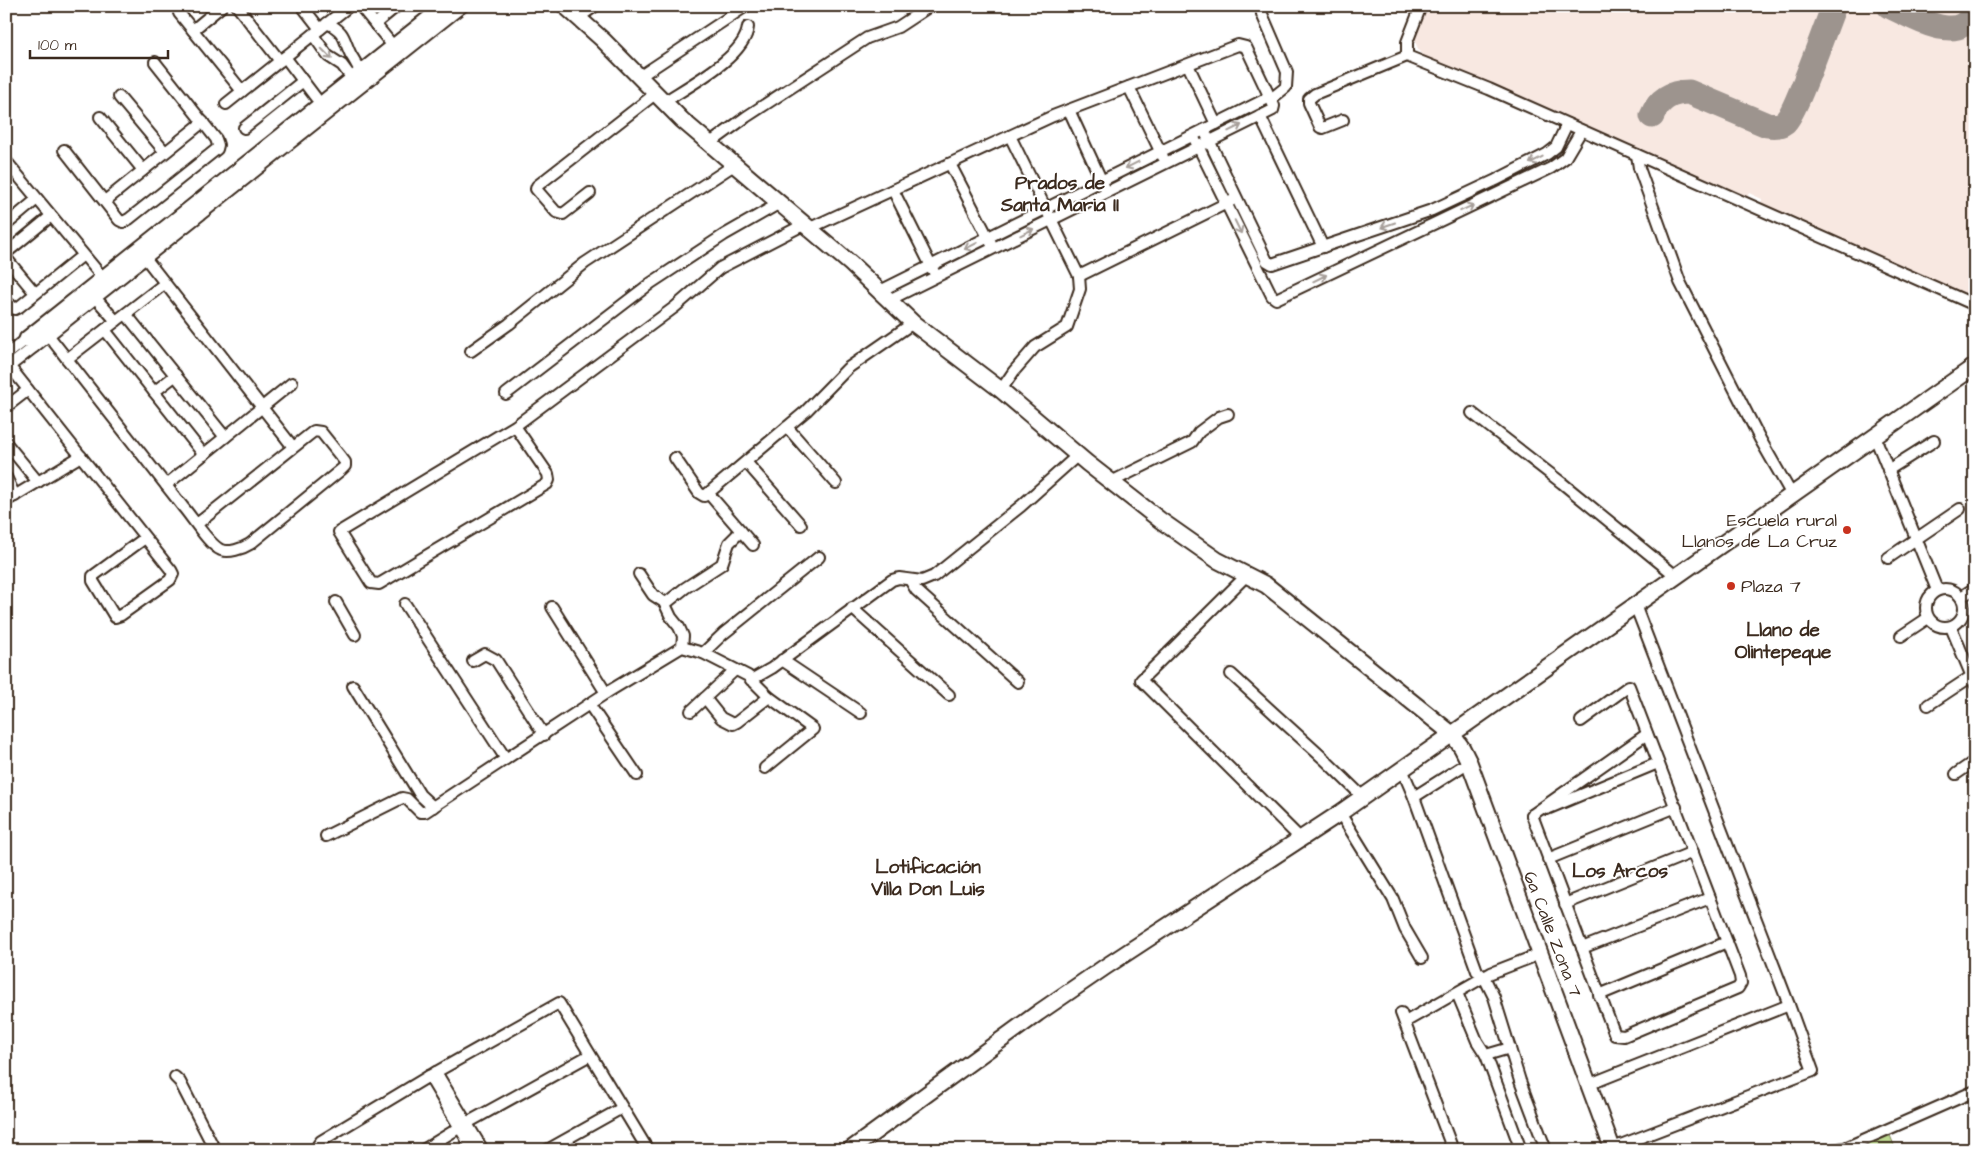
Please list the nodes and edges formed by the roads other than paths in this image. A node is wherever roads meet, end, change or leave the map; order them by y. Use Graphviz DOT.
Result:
graph roads {
  1 [pos="222,6"];
  2 [pos="237,6"];
  3 [pos="302,6"];
  4 [pos="349,6"];
  5 [pos="397,6"];
  6 [pos="445,6"];
  7 [pos="463,6"];
  8 [pos="565,6"];
  9 [pos="595,6"];
  10 [pos="746,6"];
  11 [pos="930,6"];
  12 [pos="1261,6"];
  13 [pos="1421,6"];
  14 [pos="362,8"];
  15 [pos="179,13"];
  16 [pos="578,18"];
  17 [pos="375,24"];
  18 [pos="748,27"];
  19 [pos="320,29"];
  20 [pos="193,30"];
  21 [pos="390,41"];
  22 [pos="1407,56"];
  23 [pos="283,59"];
  24 [pos="155,62"];
  25 [pos="1188,65"];
  26 [pos="357,76"];
  27 [pos="639,77"];
  28 [pos="303,81"];
  29 [pos="1129,87"];
  30 [pos="242,91"];
  31 [pos="119,97"];
  32 [pos="316,98"];
  33 [pos="660,98"];
  34 [pos="1272,102"];
  35 [pos="226,104"];
  36 [pos="1069,110"];
  37 [pos="1260,116"];
  38 [pos="100,117"];
  39 [pos="1343,120"];
  40 [pos="203,122"];
  41 [pos="1216,124"];
  42 [pos="1567,124"];
  43 [pos="244,128"];
  44 [pos="1204,130"];
  45 [pos="1581,131"];
  46 [pos="1010,136"];
  47 [pos="1193,136"];
  48 [pos="1208,141"];
  49 [pos="709,144"];
  50 [pos="1198,146"];
  51 [pos="64,150"];
  52 [pos="1160,151"];
  53 [pos="165,152"];
  54 [pos="1636,155"];
  55 [pos="6,161"];
  56 [pos="1166,162"];
  57 [pos="950,164"];
  58 [pos="734,165"];
  59 [pos="143,170"];
  60 [pos="1496,180"];
  61 [pos="1102,181"];
  62 [pos="893,190"];
  63 [pos="1107,191"];
  64 [pos="1502,191"];
  65 [pos="590,193"];
  66 [pos="1237,198"];
  67 [pos="37,200"];
  68 [pos="105,201"];
  69 [pos="780,203"];
  70 [pos="1226,203"];
  71 [pos="1045,209"];
  72 [pos="1432,210"];
  73 [pos="1419,215"];
  74 [pos="51,216"];
  75 [pos="1051,220"];
  76 [pos="1437,222"];
  77 [pos="6,225"];
  78 [pos="807,226"];
  79 [pos="1424,228"];
  80 [pos="988,237"];
  81 [pos="1323,247"];
  82 [pos="994,248"];
  83 [pos="6,253"];
  84 [pos="83,254"];
  85 [pos="143,255"];
  86 [pos="6,258"];
  87 [pos="932,266"];
  88 [pos="1079,276"];
  89 [pos="937,277"];
  90 [pos="103,278"];
  91 [pos="164,284"];
  92 [pos="34,293"];
  93 [pos="92,294"];
  94 [pos="885,296"];
  95 [pos="6,301"];
  96 [pos="1975,305"];
  97 [pos="126,314"];
  98 [pos="116,322"];
  99 [pos="913,323"];
  100 [pos="104,330"];
  101 [pos="49,336"];
  102 [pos="31,343"];
  103 [pos="471,351"];
  104 [pos="6,355"];
  105 [pos="67,359"];
  106 [pos="1975,366"];
  107 [pos="8,368"];
  108 [pos="176,375"];
  109 [pos="292,383"];
  110 [pos="28,390"];
  111 [pos="1002,390"];
  112 [pos="154,392"];
  113 [pos="506,394"];
  114 [pos="6,407"];
  115 [pos="262,408"];
  116 [pos="1472,413"];
  117 [pos="1228,414"];
  118 [pos="515,426"];
  119 [pos="786,428"];
  120 [pos="1875,437"];
  121 [pos="225,438"];
  122 [pos="1934,441"];
  123 [pos="6,443"];
  124 [pos="293,447"];
  125 [pos="204,455"];
  126 [pos="81,456"];
  127 [pos="1078,456"];
  128 [pos="675,458"];
  129 [pos="746,462"];
  130 [pos="1888,470"];
  131 [pos="6,478"];
  132 [pos="38,482"];
  133 [pos="1111,482"];
  134 [pos="836,483"];
  135 [pos="166,486"];
  136 [pos="709,494"];
  137 [pos="1792,495"];
  138 [pos="11,498"];
  139 [pos="1960,509"];
  140 [pos="197,524"];
  141 [pos="801,525"];
  142 [pos="741,531"];
  143 [pos="145,538"];
  144 [pos="1916,539"];
  145 [pos="753,545"];
  146 [pos="819,557"];
  147 [pos="1888,558"];
  148 [pos="639,574"];
  149 [pos="1247,575"];
  150 [pos="1676,576"];
  151 [pos="910,580"];
  152 [pos="1975,588"];
  153 [pos="1937,590"];
  154 [pos="1961,597"];
  155 [pos="336,602"];
  156 [pos="405,604"];
  157 [pos="666,604"];
  158 [pos="1635,605"];
  159 [pos="552,607"];
  160 [pos="852,608"];
  161 [pos="1928,618"];
  162 [pos="1951,627"];
  163 [pos="355,635"];
  164 [pos="1901,636"];
  165 [pos="682,647"];
  166 [pos="703,653"];
  167 [pos="782,660"];
  168 [pos="473,661"];
  169 [pos="735,670"];
  170 [pos="1231,674"];
  171 [pos="1974,678"];
  172 [pos="751,680"];
  173 [pos="1018,682"];
  174 [pos="353,686"];
  175 [pos="606,693"];
  176 [pos="949,695"];
  177 [pos="768,697"];
  178 [pos="705,698"];
  179 [pos="589,704"];
  180 [pos="1928,705"];
  181 [pos="691,712"];
  182 [pos="861,714"];
  183 [pos="1581,721"];
  184 [pos="1452,734"];
  185 [pos="1647,734"];
  186 [pos="544,735"];
  187 [pos="506,759"];
  188 [pos="1975,761"];
  189 [pos="1469,762"];
  190 [pos="1658,762"];
  191 [pos="765,768"];
  192 [pos="1402,769"];
  193 [pos="1956,774"];
  194 [pos="637,775"];
  195 [pos="1363,797"];
  196 [pos="1414,797"];
  197 [pos="432,807"];
  198 [pos="1676,807"];
  199 [pos="1340,813"];
  200 [pos="1532,815"];
  201 [pos="326,836"];
  202 [pos="1301,838"];
  203 [pos="1693,852"];
  204 [pos="1548,859"];
  205 [pos="1710,898"];
  206 [pos="1565,904"];
  207 [pos="1727,942"];
  208 [pos="1582,948"];
  209 [pos="1540,954"];
  210 [pos="1422,958"];
  211 [pos="1484,977"];
  212 [pos="1457,993"];
  213 [pos="1599,995"];
  214 [pos="1789,1005"];
  215 [pos="1510,1048"];
  216 [pos="590,1055"];
  217 [pos="1486,1055"];
  218 [pos="432,1074"];
  219 [pos="175,1077"];
  220 [pos="1590,1084"];
  221 [pos="1975,1091"];
  222 [pos="622,1108"];
  223 [pos="463,1126"];
  224 [pos="1613,1149"];
  225 [pos="1846,1149"];
  226 [pos="215,1150"];
  227 [pos="319,1150"];
  228 [pos="423,1150"];
  229 [pos="473,1150"];
  230 [pos="482,1150"];
  231 [pos="547,1150"];
  232 [pos="648,1150"];
  233 [pos="850,1150"];
  234 [pos="1453,1150"];
  235 [pos="1521,1150"];
  236 [pos="1546,1150"];
  237 [pos="1832,1150"];
  1 -- 20 [label="street"];
  2 -- 23 [label="street"];
  3 -- 19 [label="street"];
  4 -- 19 [label="street"];
  5 -- 17 [label="street"];
  6 -- 26 [label="street"];
  7 -- 85 [label="street"];
  8 -- 16 [label="street, 6a Calle Zona 7"];
  9 -- 16 [label="street"];
  10 -- 27 [label="street"];
  11 -- 49 [label="street"];
  12 -- 34 [label="street"];
  13 -- 22 [label="street"];
  14 -- 17 [label="street"];
  15 -- 20 [label="street"];
  16 -- 27 [label="street, 6a Calle Zona 7"];
  17 -- 21 [label="street"];
  18 -- 33 [label="street"];
  19 -- 23 [label="street"];
  19 -- 26 [label="street, one-way"];
  19 -- 26 [label="street"];
  20 -- 30 [label="street"];
  22 -- 39 [label="street"];
  22 -- 42 [label="street"];
  23 -- 28 [label="street"];
  23 -- 30 [label="street"];
  24 -- 40 [label="street"];
  25 -- 29 [label="street"];
  25 -- 34 [label="street"];
  25 -- 41 [label="street"];
  26 -- 85 [label="street"];
  27 -- 33 [label="street, 6a Calle Zona 7"];
  28 -- 32 [label="street"];
  28 -- 43 [label="street"];
  29 -- 36 [label="street"];
  29 -- 52 [label="street"];
  30 -- 35 [label="street"];
  31 -- 53 [label="street"];
  33 -- 49 [label="street, 6a Calle Zona 7"];
  33 -- 65 [label="street"];
  34 -- 37 [label="street"];
  34 -- 41 [label="street"];
  36 -- 46 [label="street"];
  36 -- 61 [label="street"];
  48 -- 37 [label="street, one-way"];
  37 -- 81 [label="street"];
  38 -- 59 [label="street"];
  40 -- 53 [label="street"];
  40 -- 68 [label="street"];
  41 -- 44 [label="street"];
  42 -- 45 [label="street"];
  42 -- 60 [label="street, one-way"];
  44 -- 47 [label="street"];
  44 -- 48 [label="street"];
  45 -- 54 [label="street"];
  45 -- 64 [label="street"];
  46 -- 57 [label="street"];
  46 -- 71 [label="street"];
  47 -- 50 [label="street"];
  47 -- 52 [label="street"];
  48 -- 50 [label="street"];
  48 -- 66 [label="street"];
  49 -- 58 [label="street, 6a Calle Zona 7"];
  50 -- 56 [label="street"];
  50 -- 70 [label="street"];
  51 -- 68 [label="street"];
  52 -- 56 [label="street"];
  52 -- 61 [label="street, one-way"];
  53 -- 59 [label="street"];
  54 -- 96 [label="street"];
  54 -- 137 [label="street"];
  55 -- 67 [label="street"];
  56 -- 63 [label="street"];
  57 -- 62 [label="street"];
  57 -- 80 [label="street"];
  58 -- 69 [label="street, 6a Calle Zona 7"];
  58 -- 103 [label="street"];
  59 -- 68 [label="street"];
  60 -- 64 [label="street"];
  60 -- 72 [label="street"];
  61 -- 63 [label="street"];
  61 -- 71 [label="street"];
  62 -- 78 [label="street"];
  62 -- 87 [label="street"];
  63 -- 75 [label="street"];
  76 -- 64 [label="street, one-way"];
  66 -- 70 [label="street"];
  66 -- 81 [label="street"];
  67 -- 74 [label="street"];
  67 -- 77 [label="street"];
  69 -- 78 [label="street, 6a Calle Zona 7"];
  69 -- 113 [label="street"];
  70 -- 79 [label="street, one-way"];
  70 -- 88 [label="street"];
  71 -- 75 [label="street"];
  71 -- 80 [label="street"];
  72 -- 73 [label="street"];
  72 -- 76 [label="street"];
  73 -- 79 [label="street"];
  73 -- 81 [label="street, one-way"];
  74 -- 83 [label="street"];
  74 -- 84 [label="street"];
  82 -- 75 [label="street, one-way"];
  75 -- 88 [label="street"];
  76 -- 79 [label="street"];
  78 -- 94 [label="street, 6a Calle Zona 7"];
  78 -- 118 [label="street"];
  80 -- 82 [label="street"];
  80 -- 87 [label="street, one-way"];
  82 -- 89 [label="street"];
  84 -- 90 [label="street"];
  84 -- 92 [label="street"];
  85 -- 90 [label="street"];
  85 -- 91 [label="street"];
  85 -- 93 [label="street"];
  86 -- 92 [label="street"];
  87 -- 89 [label="street"];
  87 -- 94 [label="street"];
  88 -- 111 [label="street"];
  89 -- 94 [label="street"];
  90 -- 93 [label="street"];
  91 -- 97 [label="street"];
  91 -- 115 [label="street"];
  92 -- 95 [label="street"];
  93 -- 98 [label="street"];
  93 -- 101 [label="street"];
  93 -- 102 [label="street"];
  94 -- 99 [label="street, 6a Calle Zona 7"];
  97 -- 98 [label="street"];
  97 -- 108 [label="street"];
  98 -- 100 [label="street"];
  99 -- 111 [label="street, 6a Calle Zona 7"];
  99 -- 119 [label="street"];
  100 -- 105 [label="street"];
  100 -- 112 [label="street"];
  101 -- 102 [label="street"];
  101 -- 105 [label="street"];
  102 -- 104 [label="street"];
  102 -- 107 [label="street"];
  105 -- 135 [label="street"];
  106 -- 120 [label="street"];
  107 -- 110 [label="street"];
  108 -- 112 [label="street"];
  108 -- 121 [label="street"];
  109 -- 115 [label="street"];
  110 -- 114 [label="street"];
  110 -- 126 [label="street"];
  111 -- 127 [label="street, 6a Calle Zona 7"];
  112 -- 125 [label="street"];
  115 -- 121 [label="street"];
  115 -- 124 [label="street"];
  116 -- 150 [label="street"];
  117 -- 133 [label="street"];
  118 -- 118 [label="street"];
  119 -- 129 [label="street"];
  119 -- 134 [label="street"];
  120 -- 130 [label="street"];
  120 -- 137 [label="street"];
  121 -- 125 [label="street"];
  122 -- 130 [label="street"];
  123 -- 132 [label="street"];
  124 -- 140 [label="street"];
  124 -- 140 [label="street"];
  125 -- 135 [label="street"];
  126 -- 132 [label="street"];
  126 -- 143 [label="street"];
  127 -- 133 [label="street, 6a Calle Zona 7"];
  127 -- 151 [label="street"];
  128 -- 136 [label="street"];
  129 -- 136 [label="street"];
  129 -- 141 [label="street"];
  130 -- 144 [label="street"];
  131 -- 138 [label="street"];
  132 -- 138 [label="street"];
  133 -- 149 [label="street, 6a Calle Zona 7"];
  135 -- 140 [label="street"];
  136 -- 142 [label="street"];
  137 -- 150 [label="street"];
  139 -- 144 [label="street"];
  142 -- 145 [label="street"];
  142 -- 157 [label="street"];
  143 -- 143 [label="street"];
  144 -- 147 [label="street"];
  144 -- 153 [label="street"];
  146 -- 166 [label="street"];
  148 -- 157 [label="street"];
  149 -- 184 [label="street, 6a Calle Zona 7"];
  149 -- 202 [label="street"];
  150 -- 158 [label="street"];
  151 -- 160 [label="street"];
  151 -- 173 [label="street"];
  152 -- 154 [label="street"];
  153 -- 154 [label="street"];
  153 -- 161 [label="street"];
  154 -- 162 [label="street"];
  155 -- 163 [label="street"];
  156 -- 187 [label="street"];
  157 -- 165 [label="street"];
  158 -- 184 [label="street"];
  158 -- 214 [label="street"];
  159 -- 175 [label="street"];
  160 -- 167 [label="street"];
  160 -- 176 [label="street"];
  161 -- 162 [label="street"];
  161 -- 164 [label="street"];
  162 -- 171 [label="street"];
  165 -- 166 [label="street"];
  165 -- 175 [label="street"];
  166 -- 169 [label="street"];
  167 -- 172 [label="street"];
  167 -- 182 [label="street"];
  168 -- 186 [label="street"];
  169 -- 172 [label="street"];
  169 -- 178 [label="street"];
  170 -- 195 [label="street"];
  171 -- 180 [label="street"];
  172 -- 177 [label="street"];
  174 -- 197 [label="street"];
  175 -- 179 [label="street"];
  177 -- 178 [label="street"];
  177 -- 191 [label="street"];
  178 -- 181 [label="street"];
  179 -- 186 [label="street"];
  179 -- 194 [label="street"];
  183 -- 185 [label="street"];
  184 -- 189 [label="street, 6a Calle Zona 7"];
  184 -- 192 [label="street"];
  185 -- 190 [label="street"];
  185 -- 200 [label="street"];
  186 -- 187 [label="street"];
  187 -- 197 [label="street"];
  188 -- 193 [label="street"];
  189 -- 196 [label="street"];
  189 -- 209 [label="street, 6a Calle Zona 7"];
  190 -- 198 [label="street"];
  190 -- 200 [label="street"];
  192 -- 195 [label="street"];
  192 -- 196 [label="street"];
  195 -- 199 [label="street"];
  196 -- 211 [label="street"];
  197 -- 201 [label="street"];
  198 -- 203 [label="street"];
  198 -- 204 [label="street"];
  199 -- 202 [label="street"];
  199 -- 210 [label="street"];
  200 -- 204 [label="street"];
  202 -- 233 [label="street"];
  203 -- 205 [label="street"];
  203 -- 206 [label="street"];
  204 -- 206 [label="street"];
  205 -- 207 [label="street"];
  205 -- 208 [label="street"];
  206 -- 208 [label="street"];
  207 -- 213 [label="street"];
  207 -- 213 [label="street"];
  208 -- 213 [label="street"];
  209 -- 211 [label="street"];
  209 -- 220 [label="street, 6a Calle Zona 7"];
  211 -- 212 [label="street"];
  211 -- 215 [label="street"];
  212 -- 217 [label="street"];
  212 -- 234 [label="street"];
  214 -- 220 [label="street"];
  214 -- 224 [label="street"];
  215 -- 217 [label="street"];
  215 -- 236 [label="street"];
  216 -- 218 [label="street"];
  216 -- 222 [label="street"];
  216 -- 223 [label="street"];
  217 -- 235 [label="street"];
  218 -- 223 [label="street"];
  218 -- 227 [label="street"];
  219 -- 226 [label="street"];
  220 -- 224 [label="street, 6a Calle Zona 7"];
  221 -- 225 [label="street"];
  222 -- 231 [label="street"];
  222 -- 232 [label="street"];
  223 -- 228 [label="street"];
  223 -- 229 [label="street"];
  223 -- 230 [label="street"];
  225 -- 237 [label="street"];
}
